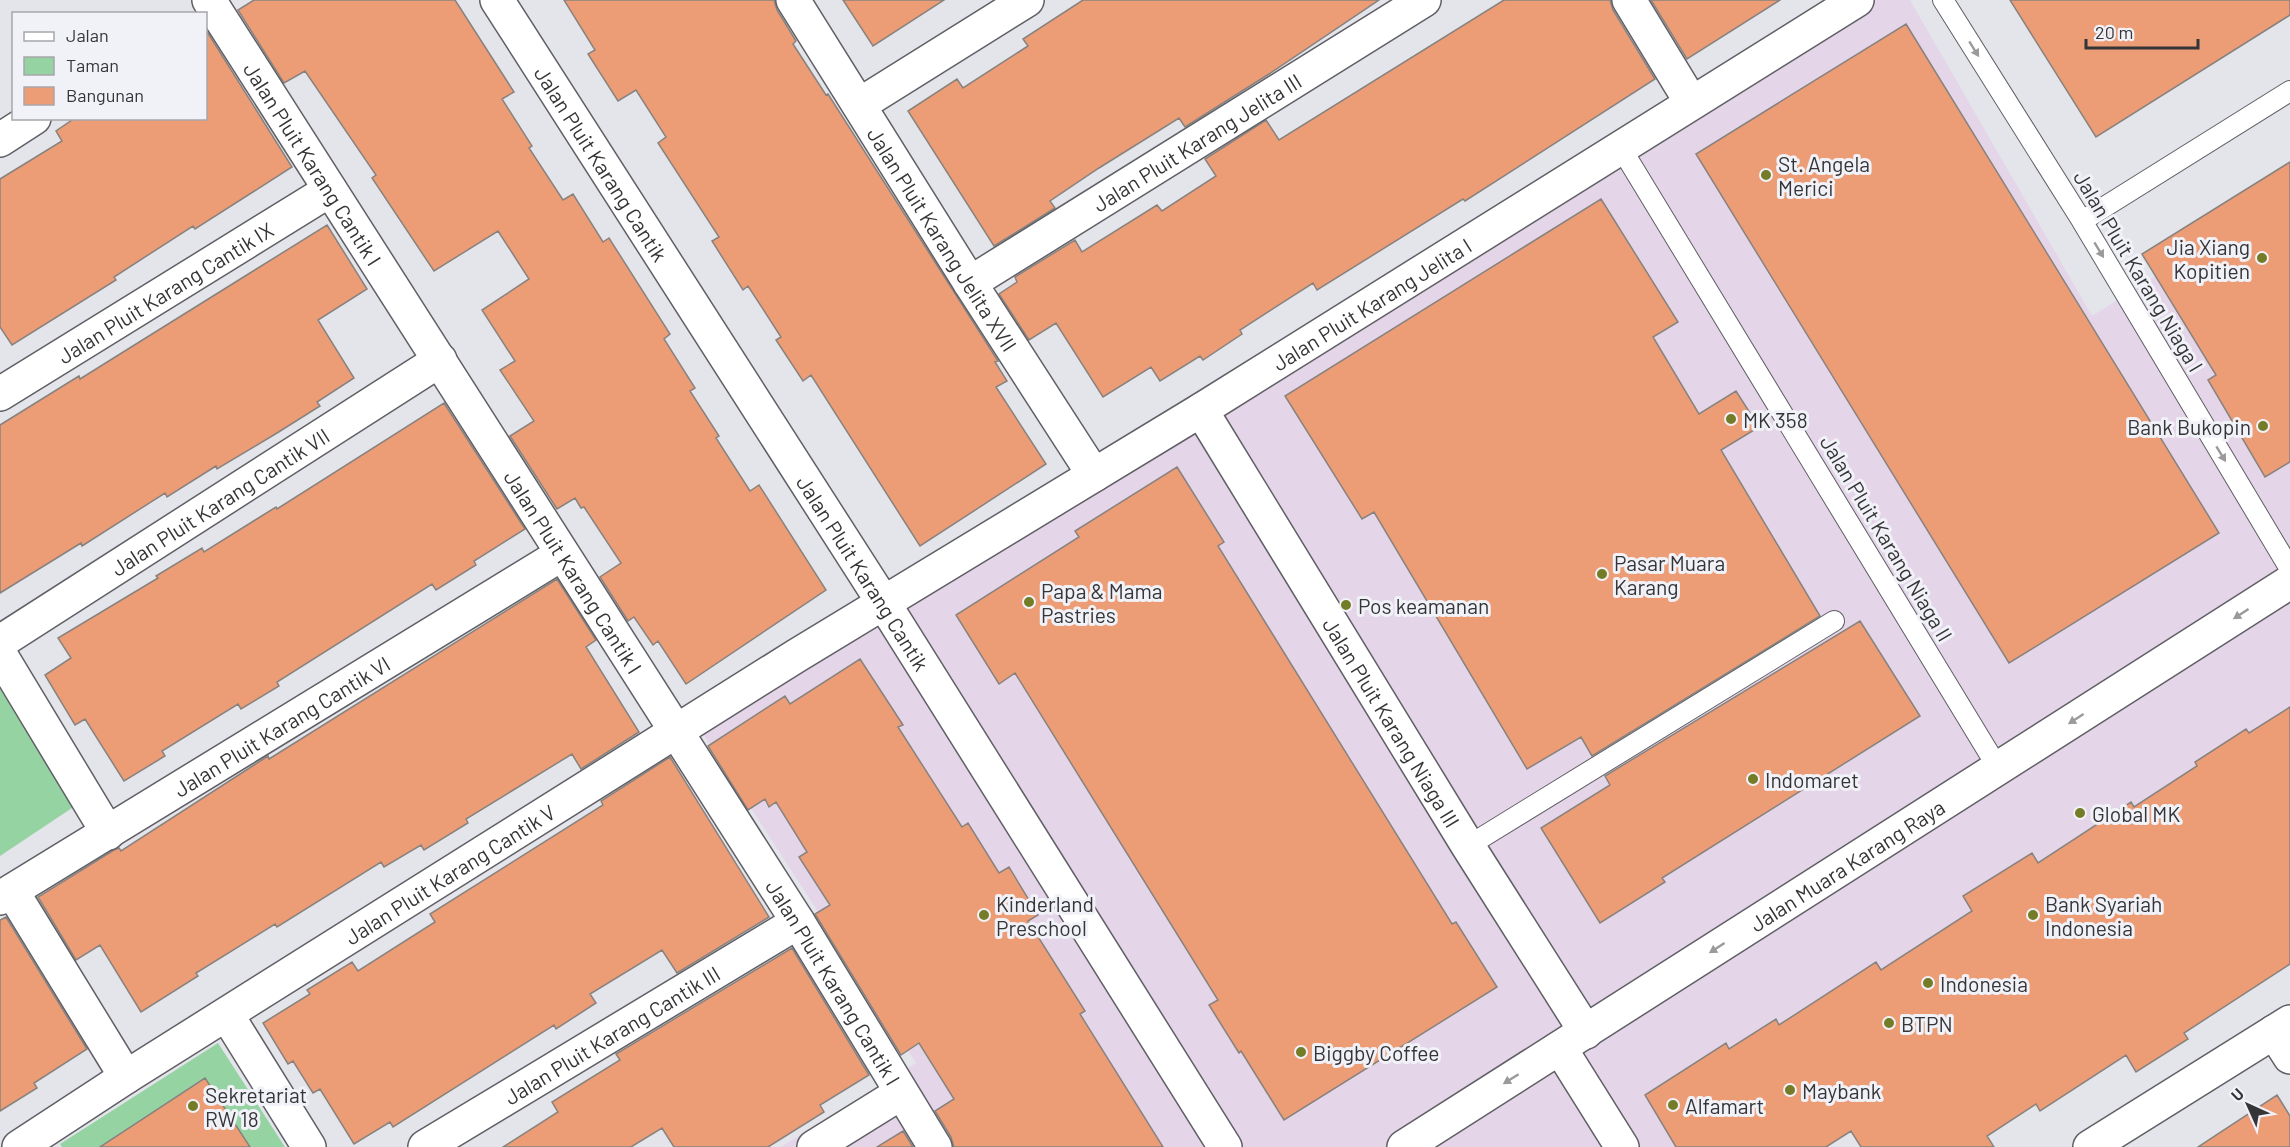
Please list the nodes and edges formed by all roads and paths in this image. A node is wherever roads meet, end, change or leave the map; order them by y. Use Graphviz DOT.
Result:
graph roads {
  1 [pos="497,0"];
  2 [pos="793,0"];
  3 [pos="1027,0"];
  4 [pos="1424,0"];
  5 [pos="1629,0"];
  6 [pos="1857,0"];
  7 [pos="1942,0"];
  8 [pos="211,5"];
  9 [pos="2290,91"];
  10 [pos="1690,102"];
  11 [pos="859,105"];
  12 [pos="31,120"];
  13 [pos="0,140"];
  14 [pos="1621,148"];
  15 [pos="330,190"];
  16 [pos="2082,221"];
  17 [pos="970,283"];
  18 [pos="440,360"];
  19 [pos="0,394"];
  20 [pos="1201,410"];
  21 [pos="1094,475"];
  22 [pos="562,554"];
  23 [pos="2290,569"];
  24 [pos="2290,582"];
  25 [pos="883,602"];
  26 [pos="1834,621"];
  27 [pos="0,642"];
  28 [pos="0,654"];
  29 [pos="677,731"];
  30 [pos="1998,768"];
  31 [pos="108,833"];
  32 [pos="1468,846"];
  33 [pos="6,895"];
  34 [pos="798,922"];
  35 [pos="227,1015"];
  36 [pos="2285,1037"];
  37 [pos="1573,1040"];
  38 [pos="126,1077"];
  39 [pos="901,1093"];
  40 [pos="34,1143"];
  41 [pos="309,1147"];
  42 [pos="425,1147"];
  43 [pos="814,1147"];
  44 [pos="935,1147"];
  45 [pos="1225,1147"];
  46 [pos="1404,1147"];
  47 [pos="1622,1147"];
  48 [pos="2090,1147"];
  1 -- 25 [label="street, Jalan Pluit Karang Cantik"];
  2 -- 11 [label="street, Jalan Pluit Karang Jelita XVII"];
  3 -- 11 [label="street"];
  4 -- 17 [label="street, Jalan Pluit Karang Jelita III"];
  5 -- 10 [label="street"];
  6 -- 10 [label="street, Jalan Pluit Karang Jelita I"];
  7 -- 16 [label="lane, Jalan Pluit Karang Niaga I, one-way"];
  8 -- 15 [label="street, Jalan Pluit Karang Cantik I"];
  9 -- 16 [label="lane"];
  10 -- 14 [label="street, Jalan Pluit Karang Jelita I"];
  11 -- 17 [label="street, Jalan Pluit Karang Jelita XVII"];
  12 -- 13 [label="street"];
  14 -- 20 [label="street, Jalan Pluit Karang Jelita I"];
  14 -- 30 [label="lane, Jalan Pluit Karang Niaga II"];
  15 -- 18 [label="street, Jalan Pluit Karang Cantik I"];
  15 -- 19 [label="street, Jalan Pluit Karang Cantik IX"];
  16 -- 23 [label="lane, Jalan Pluit Karang Niaga I, one-way"];
  17 -- 21 [label="street, Jalan Pluit Karang Jelita XVII"];
  18 -- 22 [label="street, Jalan Pluit Karang Cantik I"];
  18 -- 27 [label="street, Jalan Pluit Karang Cantik VII"];
  20 -- 21 [label="street, Jalan Pluit Karang Jelita I"];
  20 -- 32 [label="street, Jalan Pluit Karang Niaga III"];
  21 -- 25 [label="street, Jalan Pluit Karang Jelita I"];
  22 -- 29 [label="street, Jalan Pluit Karang Cantik I"];
  22 -- 31 [label="street, Jalan Pluit Karang Cantik VI"];
  24 -- 30 [label="street, Jalan Muara Karang Raya, one-way"];
  25 -- 29 [label="street, Jalan Pluit Karang Cantik V"];
  25 -- 45 [label="street, Jalan Pluit Karang Cantik"];
  26 -- 32 [label="lane"];
  28 -- 31 [label="street"];
  29 -- 34 [label="street, Jalan Pluit Karang Cantik I"];
  29 -- 35 [label="street, Jalan Pluit Karang Cantik V"];
  30 -- 37 [label="street, Jalan Muara Karang Raya, one-way"];
  31 -- 33 [label="street, Jalan Pluit Karang Cantik VI"];
  32 -- 37 [label="street, Jalan Pluit Karang Niaga III"];
  33 -- 38 [label="street"];
  34 -- 39 [label="street, Jalan Pluit Karang Cantik I"];
  34 -- 42 [label="street, Jalan Pluit Karang Cantik III"];
  35 -- 38 [label="street, Jalan Pluit Karang Cantik V"];
  35 -- 41 [label="street"];
  36 -- 48 [label="street"];
  37 -- 46 [label="street, Jalan Muara Karang Raya, one-way"];
  37 -- 47 [label="street, Jalan Pluit Karang Niaga III"];
  38 -- 40 [label="street, Jalan Pluit Karang Cantik V"];
  39 -- 43 [label="street"];
  39 -- 44 [label="street, Jalan Pluit Karang Cantik I"];
}
